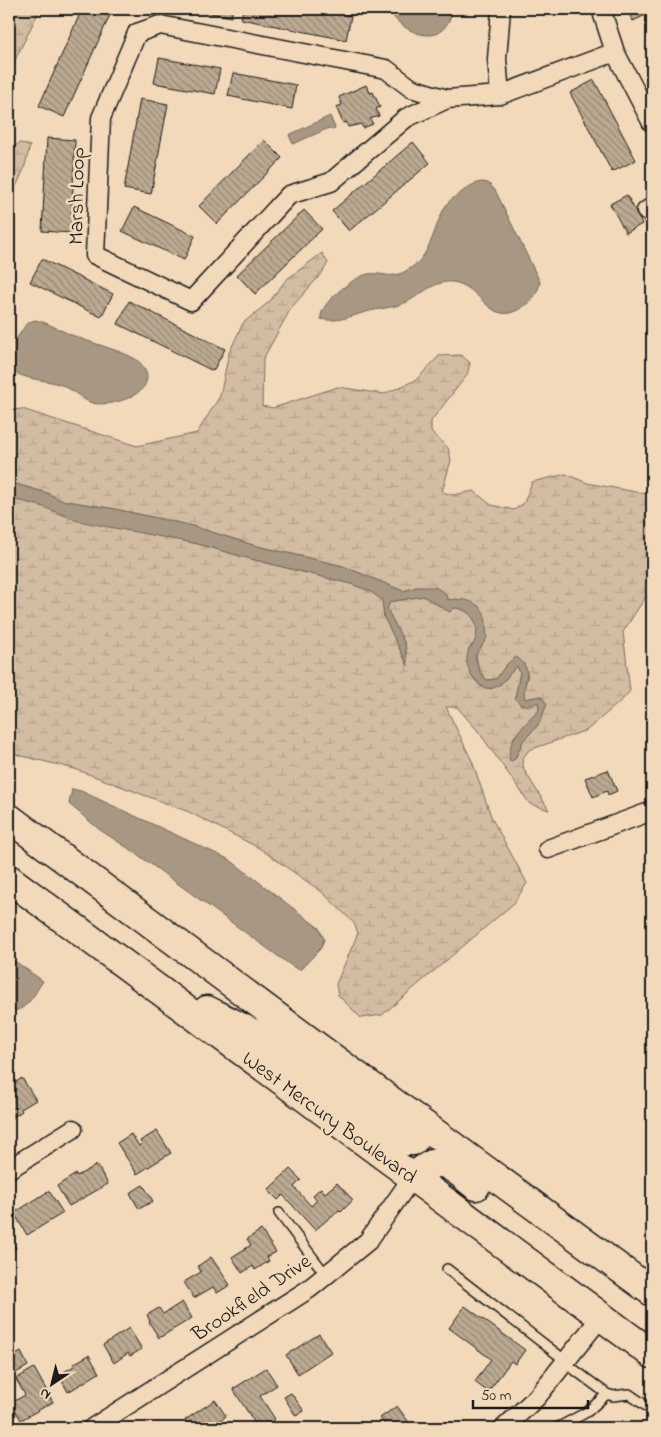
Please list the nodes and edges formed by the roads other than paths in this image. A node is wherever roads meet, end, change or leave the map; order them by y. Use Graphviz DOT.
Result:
graph roads {
  1 [pos="500,9"];
  2 [pos="601,9"];
  3 [pos="615,52"];
  4 [pos="500,94"];
  5 [pos="447,99"];
  6 [pos="652,123"];
  7 [pos="652,811"];
  8 [pos="9,818"];
  9 [pos="548,849"];
  10 [pos="9,879"];
  11 [pos="163,994"];
  12 [pos="427,1127"];
  13 [pos="73,1129"];
  14 [pos="9,1169"];
  15 [pos="412,1178"];
  16 [pos="280,1213"];
  17 [pos="446,1269"];
  18 [pos="326,1275"];
  19 [pos="652,1292"];
  20 [pos="652,1297"];
  21 [pos="601,1317"];
  22 [pos="652,1354"];
  23 [pos="565,1362"];
  24 [pos="607,1394"];
  25 [pos="652,1410"];
  26 [pos="92,1428"];
  27 [pos="504,1428"];
  28 [pos="557,1428"];
  1 -- 4 [label="street"];
  2 -- 3 [label="street"];
  3 -- 4 [label="street, Marsh Loop"];
  3 -- 6 [label="street"];
  4 -- 5 [label="street, Marsh Loop"];
  5 -- 5 [label="street, Marsh Loop"];
  7 -- 9 [label="street"];
  8 -- 12 [label="main road"];
  10 -- 11 [label="main road, West Mercury Boulevard"];
  11 -- 12 [label="main road"];
  11 -- 15 [label="main road, West Mercury Boulevard"];
  12 -- 19 [label="main road"];
  13 -- 14 [label="street"];
  15 -- 18 [label="street, Brookfield Drive"];
  15 -- 20 [label="main road"];
  15 -- 21 [label="main road, West Mercury Boulevard"];
  16 -- 18 [label="lane"];
  17 -- 23 [label="lane"];
  18 -- 26 [label="street, Brookfield Drive"];
  21 -- 22 [label="main road, West Mercury Boulevard"];
  21 -- 23 [label="street"];
  23 -- 24 [label="lane"];
  23 -- 27 [label="street"];
  24 -- 25 [label="lane"];
  24 -- 28 [label="lane"];
}
